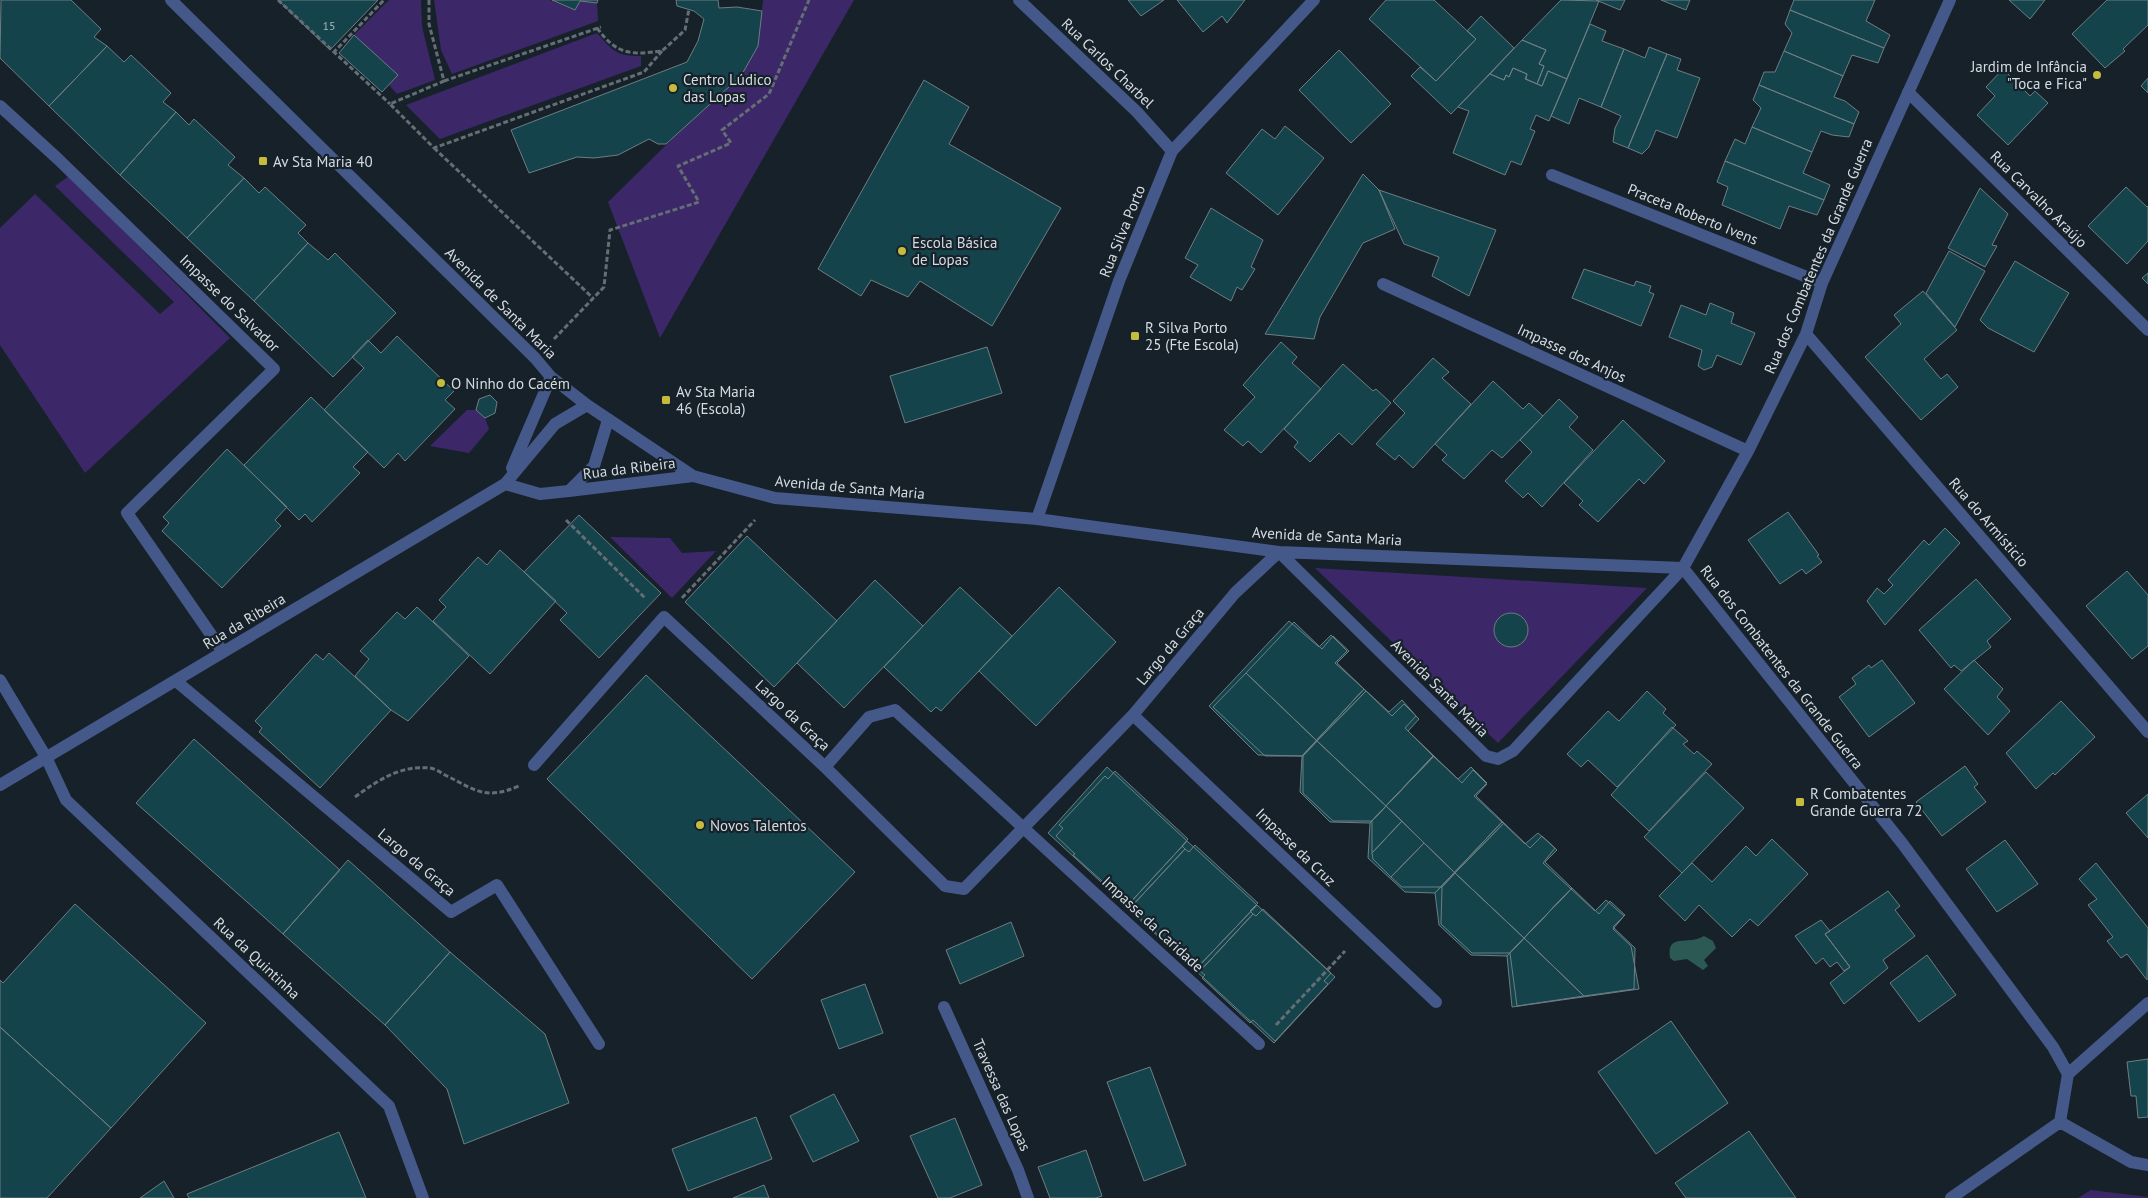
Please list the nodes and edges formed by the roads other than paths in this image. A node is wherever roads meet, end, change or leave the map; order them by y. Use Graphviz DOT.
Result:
graph roads {
  1 [pos="171,0"];
  2 [pos="1020,0"];
  3 [pos="1314,0"];
  4 [pos="1950,0"];
  5 [pos="1908,92"];
  6 [pos="0,106"];
  7 [pos="1172,151"];
  8 [pos="1552,175"];
  9 [pos="1822,283"];
  10 [pos="1383,284"];
  11 [pos="2148,330"];
  12 [pos="1806,334"];
  13 [pos="551,377"];
  14 [pos="587,405"];
  15 [pos="608,420"];
  16 [pos="1748,451"];
  17 [pos="693,476"];
  18 [pos="505,484"];
  19 [pos="569,491"];
  20 [pos="1037,519"];
  21 [pos="1279,552"];
  22 [pos="1683,568"];
  23 [pos="223,652"];
  24 [pos="0,680"];
  25 [pos="176,681"];
  26 [pos="1133,715"];
  27 [pos="2148,732"];
  28 [pos="46,757"];
  29 [pos="534,766"];
  30 [pos="825,766"];
  31 [pos="0,785"];
  32 [pos="1026,828"];
  33 [pos="1436,1002"];
  34 [pos="2148,1003"];
  35 [pos="944,1007"];
  36 [pos="599,1044"];
  37 [pos="1259,1044"];
  38 [pos="2068,1074"];
  39 [pos="2060,1122"];
  40 [pos="2148,1164"];
  41 [pos="423,1198"];
  42 [pos="1028,1198"];
  43 [pos="1951,1198"];
  1 -- 13 [label="street, Avenida de Santa Maria"];
  2 -- 7 [label="street, Rua Carlos Charbel"];
  3 -- 7 [label="street, Rua Silva Porto"];
  4 -- 5 [label="street, Rua dos Combatentes da Grande Guerra"];
  5 -- 9 [label="street, Rua dos Combatentes da Grande Guerra"];
  5 -- 11 [label="street, Rua Carvalho Araújo"];
  6 -- 23 [label="street, Impasse do Salvador"];
  7 -- 20 [label="street, Rua Silva Porto"];
  8 -- 9 [label="street, Praceta Roberto Ivens"];
  9 -- 12 [label="street, Rua dos Combatentes da Grande Guerra"];
  10 -- 16 [label="street, Impasse dos Anjos"];
  12 -- 16 [label="street, Rua dos Combatentes da Grande Guerra"];
  12 -- 27 [label="street, Rua do Armísticio"];
  13 -- 14 [label="street, Avenida de Santa Maria"];
  13 -- 18 [label="street"];
  14 -- 15 [label="street, Avenida de Santa Maria"];
  14 -- 18 [label="street, Rua da Ribeira"];
  15 -- 17 [label="street, Avenida de Santa Maria"];
  15 -- 19 [label="street, Rua da Ribeira"];
  16 -- 22 [label="street, Rua dos Combatentes da Grande Guerra"];
  17 -- 19 [label="street, Rua da Ribeira"];
  17 -- 20 [label="street, Avenida de Santa Maria"];
  18 -- 19 [label="street, Rua da Ribeira"];
  18 -- 23 [label="street, Rua da Ribeira"];
  20 -- 21 [label="street, Avenida de Santa Maria"];
  21 -- 22 [label="street, Avenida de Santa Maria"];
  21 -- 22 [label="street, Avenida Santa Maria"];
  21 -- 26 [label="street, Largo da Graça"];
  22 -- 38 [label="street, Rua dos Combatentes da Grande Guerra"];
  23 -- 25 [label="street, Rua da Ribeira"];
  24 -- 28 [label="street, Rua da Quintinha"];
  25 -- 28 [label="street, Rua da Ribeira"];
  25 -- 36 [label="street, Largo da Graça"];
  26 -- 32 [label="street, Largo da Graça"];
  26 -- 33 [label="street, Impasse da Cruz"];
  28 -- 31 [label="street, Rua da Ribeira"];
  28 -- 41 [label="street, Rua da Quintinha"];
  29 -- 30 [label="street, Largo da Graça"];
  30 -- 32 [label="street, Largo da Graça"];
  30 -- 32 [label="street, Largo da Graça"];
  32 -- 37 [label="street, Impasse da Caridade"];
  34 -- 38 [label="street"];
  35 -- 42 [label="street, Travessa das Lopas"];
  38 -- 39 [label="street"];
  39 -- 40 [label="street"];
  39 -- 43 [label="street"];
}
